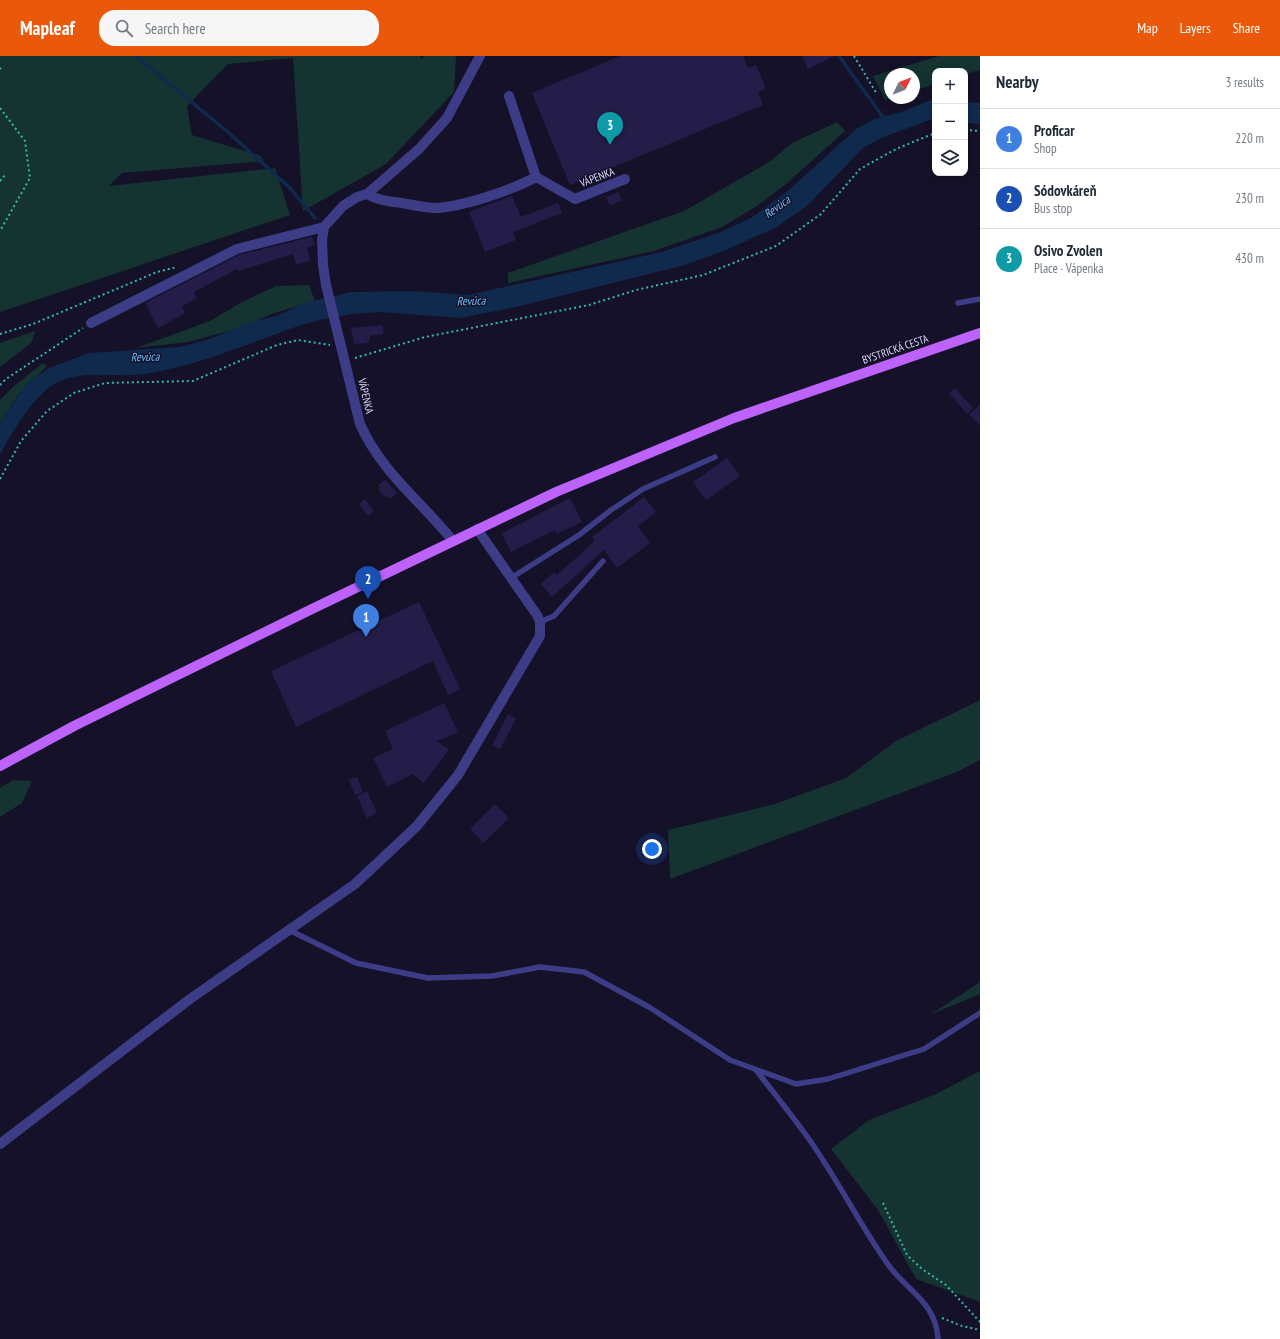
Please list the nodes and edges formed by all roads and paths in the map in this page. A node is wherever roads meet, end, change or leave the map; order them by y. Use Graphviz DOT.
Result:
graph roads {
  1 [pos="480,56"];
  2 [pos="854,56"];
  3 [pos="877,94"];
  4 [pos="510,96"];
  5 [pos="0,108"];
  6 [pos="968,130"];
  7 [pos="980,131"];
  8 [pos="932,134"];
  9 [pos="5,175"];
  10 [pos="536,177"];
  11 [pos="625,179"];
  12 [pos="0,181"];
  13 [pos="367,194"];
  14 [pos="324,227"];
  15 [pos="0,230"];
  16 [pos="180,266"];
  17 [pos="980,299"];
  18 [pos="958,303"];
  19 [pos="91,323"];
  20 [pos="980,333"];
  21 [pos="0,334"];
  22 [pos="342,346"];
  23 [pos="345,360"];
  24 [pos="0,385"];
  25 [pos="715,457"];
  26 [pos="0,479"];
  27 [pos="477,529"];
  28 [pos="453,541"];
  29 [pos="603,561"];
  30 [pos="511,578"];
  31 [pos="540,622"];
  32 [pos="0,766"];
  33 [pos="289,930"];
  34 [pos="980,1013"];
  35 [pos="756,1070"];
  36 [pos="0,1144"];
  37 [pos="883,1203"];
  38 [pos="932,1314"];
  39 [pos="980,1322"];
  40 [pos="980,1330"];
  41 [pos="938,1339"];
  1 -- 13 [label="street"];
  2 -- 3 [label="path"];
  4 -- 10 [label="street"];
  5 -- 15 [label="path"];
  6 -- 7 [label="path"];
  8 -- 23 [label="path"];
  9 -- 12 [label="path"];
  10 -- 11 [label="street, VÁPENKA"];
  10 -- 13 [label="street"];
  13 -- 14 [label="street"];
  14 -- 19 [label="street"];
  14 -- 22 [label="street, VÁPENKA"];
  16 -- 21 [label="path"];
  17 -- 18 [label="lane"];
  19 -- 24 [label="path"];
  20 -- 27 [label="main road, BYSTRICKÁ CESTA"];
  22 -- 23 [label="street, VÁPENKA"];
  22 -- 26 [label="path"];
  23 -- 28 [label="street, VÁPENKA"];
  25 -- 30 [label="lane"];
  27 -- 28 [label="main road, BYSTRICKÁ CESTA"];
  27 -- 30 [label="street"];
  28 -- 32 [label="main road, BYSTRICKÁ CESTA"];
  29 -- 31 [label="lane"];
  30 -- 31 [label="street"];
  31 -- 33 [label="street"];
  33 -- 35 [label="lane"];
  33 -- 36 [label="street"];
  34 -- 35 [label="lane"];
  35 -- 38 [label="lane"];
  37 -- 39 [label="path"];
  38 -- 40 [label="path"];
  38 -- 41 [label="lane"];
}
